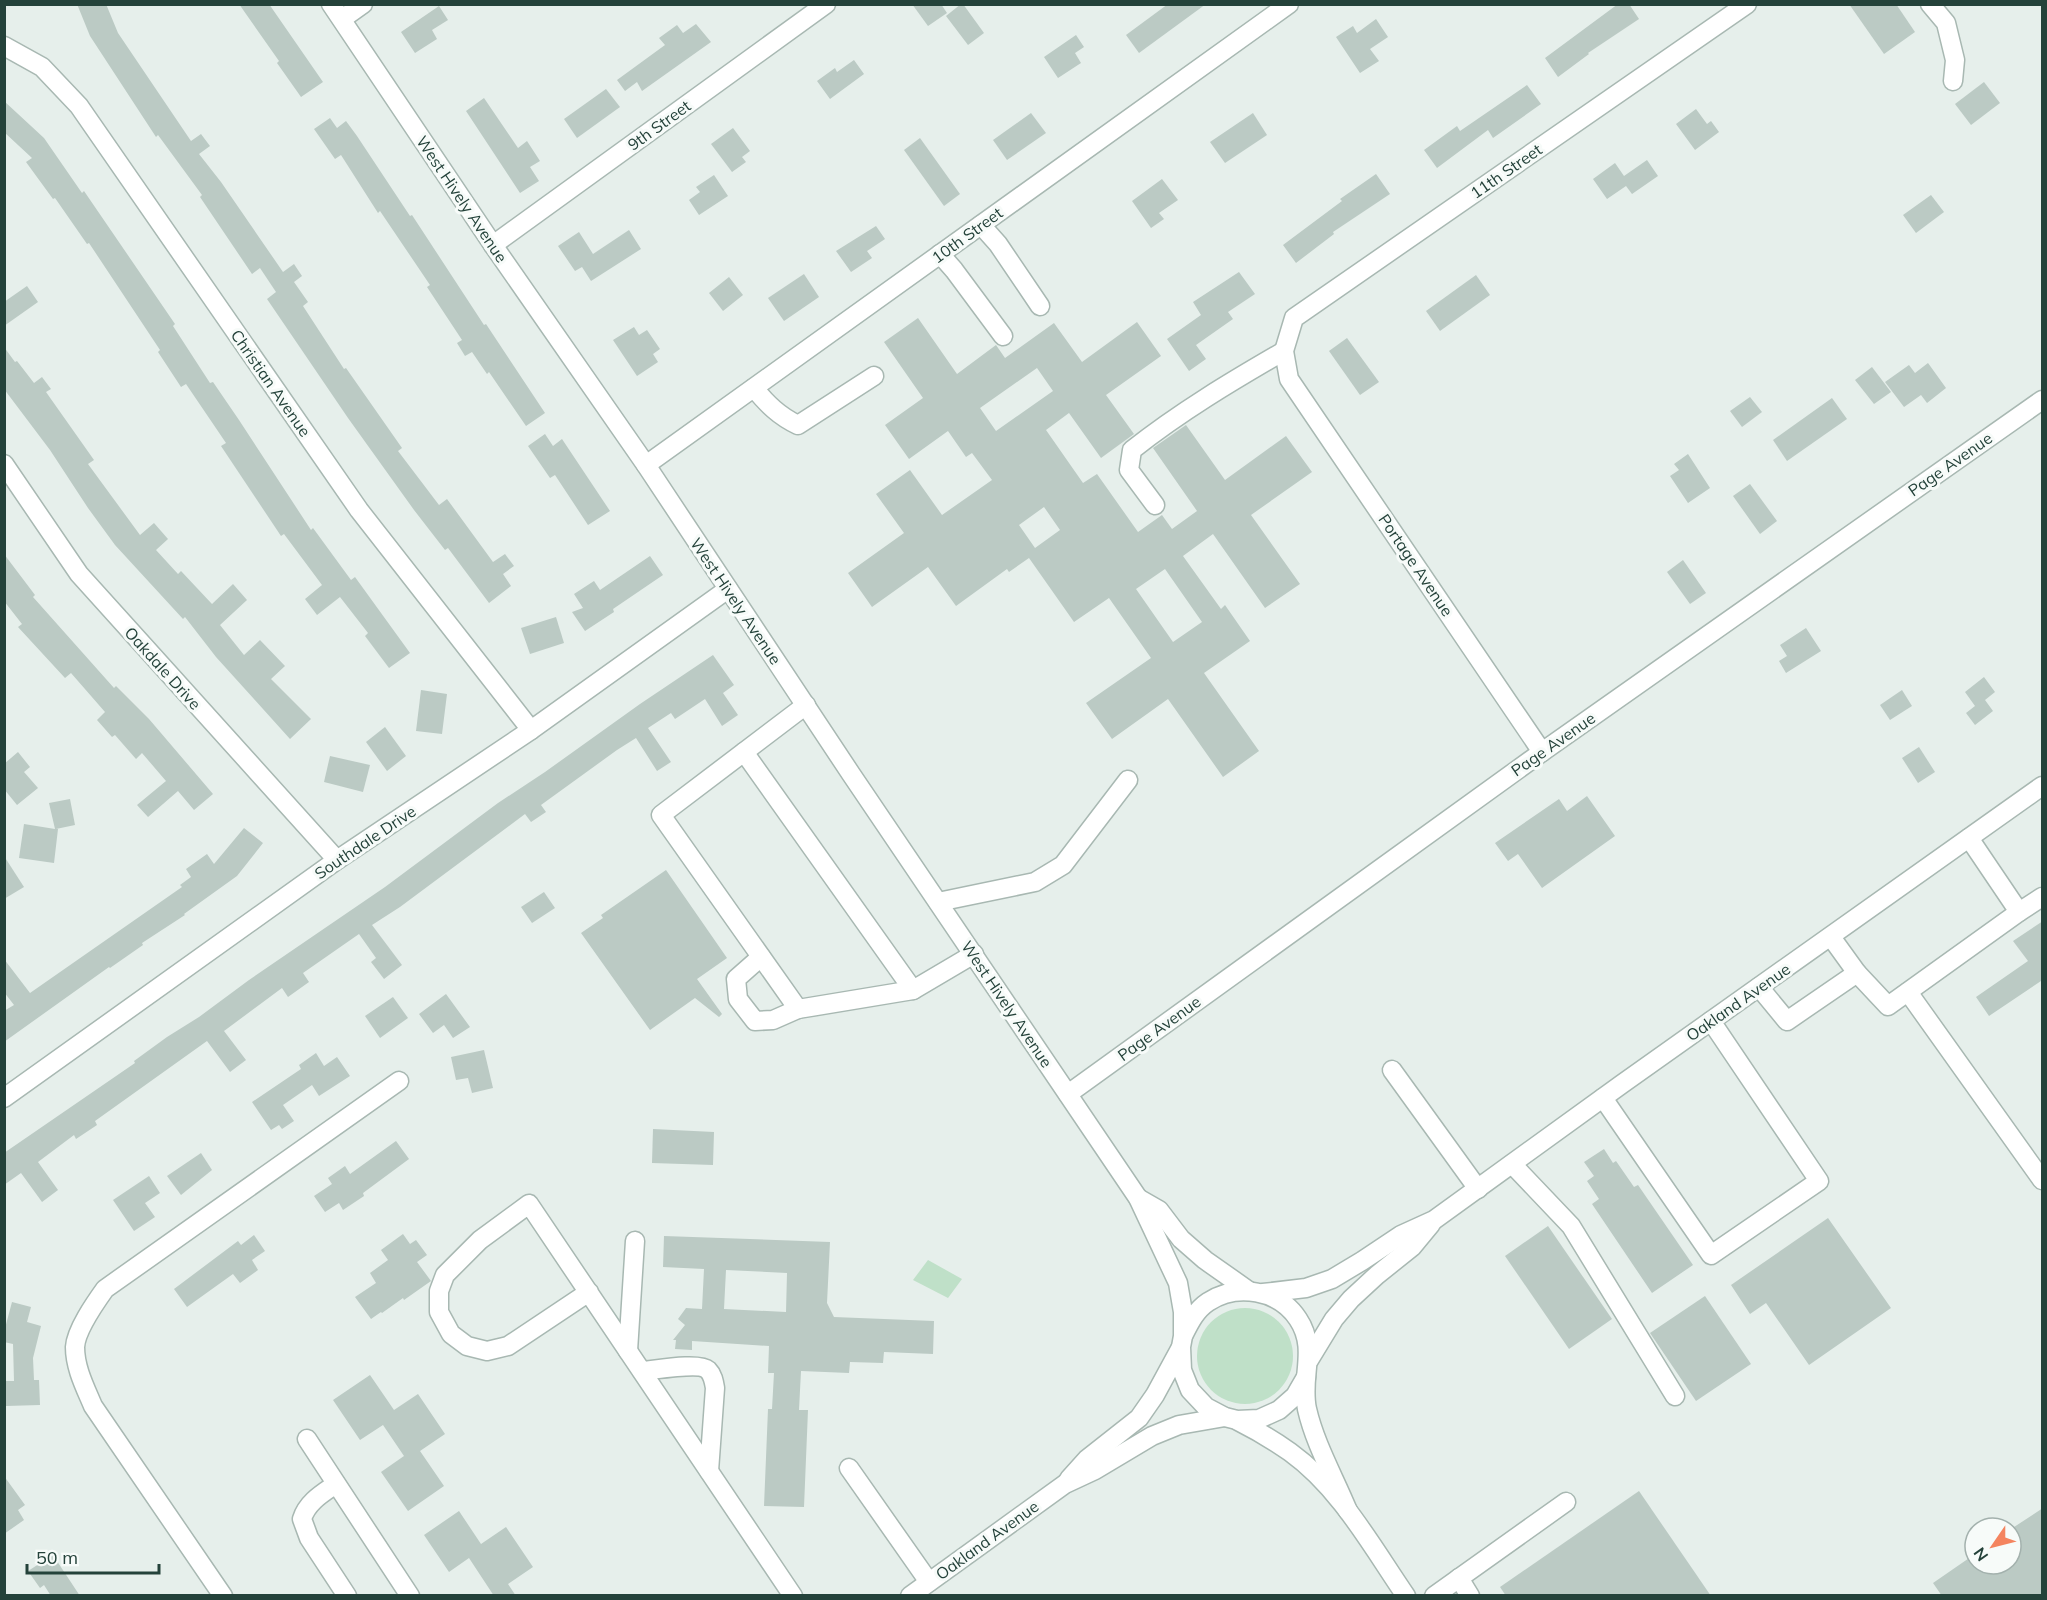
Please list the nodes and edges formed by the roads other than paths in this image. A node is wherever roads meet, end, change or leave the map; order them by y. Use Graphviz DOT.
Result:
graph roads {
  1 [pos="363,4"];
  2 [pos="826,4"];
  3 [pos="1289,4"];
  4 [pos="1747,4"];
  5 [pos="1930,4"];
  6 [pos="337,12"];
  7 [pos="4,46"];
  8 [pos="1953,81"];
  9 [pos="981,225"];
  10 [pos="493,245"];
  11 [pos="940,254"];
  12 [pos="1040,306"];
  13 [pos="1003,336"];
  14 [pos="1284,351"];
  15 [pos="874,376"];
  16 [pos="754,388"];
  17 [pos="2043,399"];
  18 [pos="4,464"];
  19 [pos="646,465"];
  20 [pos="1155,505"];
  21 [pos="728,589"];
  22 [pos="806,705"];
  23 [pos="531,730"];
  24 [pos="744,752"];
  25 [pos="1542,752"];
  26 [pos="1128,780"];
  27 [pos="2043,786"];
  28 [pos="1969,838"];
  29 [pos="337,860"];
  30 [pos="2043,897"];
  31 [pos="938,902"];
  32 [pos="2019,912"];
  33 [pos="1831,936"];
  34 [pos="974,954"];
  35 [pos="761,957"];
  36 [pos="1857,973"];
  37 [pos="1759,987"];
  38 [pos="913,990"];
  39 [pos="1908,992"];
  40 [pos="798,1009"];
  41 [pos="1711,1021"];
  42 [pos="1392,1070"];
  43 [pos="399,1081"];
  44 [pos="1068,1094"];
  45 [pos="4,1098"];
  46 [pos="1603,1098"];
  47 [pos="1512,1164"];
  48 [pos="2043,1180"];
  49 [pos="1478,1189"];
  50 [pos="1138,1198"];
  51 [pos="1434,1220"];
  52 [pos="635,1241"];
  53 [pos="589,1292"];
  54 [pos="1256,1292"];
  55 [pos="1182,1342"];
  56 [pos="628,1351"];
  57 [pos="1308,1369"];
  58 [pos="642,1371"];
  59 [pos="1675,1396"];
  60 [pos="1231,1418"];
  61 [pos="307,1439"];
  62 [pos="849,1468"];
  63 [pos="709,1471"];
  64 [pos="336,1484"];
  65 [pos="1065,1484"];
  66 [pos="1566,1502"];
  67 [pos="1348,1511"];
  68 [pos="1459,1578"];
  69 [pos="929,1582"];
  70 [pos="223,1596"];
  71 [pos="348,1596"];
  72 [pos="410,1596"];
  73 [pos="793,1596"];
  74 [pos="910,1596"];
  75 [pos="1406,1596"];
  76 [pos="1434,1596"];
  77 [pos="1470,1596"];
  1 -- 6 [label="street"];
  2 -- 10 [label="street, 9th Street"];
  3 -- 9 [label="street, 10th Street"];
  4 -- 14 [label="street, 11th Street"];
  5 -- 8 [label="street"];
  6 -- 10 [label="street, West Hively Avenue"];
  7 -- 23 [label="street, Christian Avenue"];
  9 -- 11 [label="street, 10th Street"];
  9 -- 12 [label="street"];
  10 -- 19 [label="street, West Hively Avenue"];
  11 -- 13 [label="street"];
  11 -- 16 [label="street, 10th Street"];
  14 -- 20 [label="street"];
  14 -- 25 [label="street, Portage Avenue"];
  15 -- 16 [label="street"];
  16 -- 19 [label="street, 10th Street"];
  17 -- 25 [label="street, Page Avenue"];
  18 -- 29 [label="street, Oakdale Drive"];
  19 -- 21 [label="street, West Hively Avenue"];
  21 -- 22 [label="street, West Hively Avenue"];
  21 -- 23 [label="street, Southdale Drive"];
  22 -- 24 [label="street"];
  22 -- 31 [label="street, West Hively Avenue"];
  23 -- 29 [label="street, Southdale Drive"];
  24 -- 35 [label="street"];
  24 -- 38 [label="street"];
  25 -- 44 [label="street, Page Avenue"];
  26 -- 31 [label="street"];
  27 -- 28 [label="street, Oakland Avenue"];
  28 -- 32 [label="street"];
  28 -- 33 [label="street, Oakland Avenue"];
  29 -- 45 [label="street, Southdale Drive"];
  30 -- 32 [label="street"];
  31 -- 34 [label="street, West Hively Avenue"];
  32 -- 39 [label="street"];
  33 -- 36 [label="street"];
  33 -- 37 [label="street, Oakland Avenue"];
  34 -- 38 [label="street"];
  34 -- 44 [label="street, West Hively Avenue"];
  35 -- 40 [label="street"];
  35 -- 40 [label="street"];
  36 -- 37 [label="street"];
  36 -- 39 [label="street"];
  37 -- 41 [label="street, Oakland Avenue"];
  38 -- 40 [label="street"];
  39 -- 48 [label="street"];
  41 -- 46 [label="street, Oakland Avenue"];
  41 -- 46 [label="street"];
  42 -- 49 [label="street"];
  43 -- 70 [label="street"];
  44 -- 50 [label="street, West Hively Avenue"];
  46 -- 47 [label="street, Oakland Avenue"];
  47 -- 49 [label="street, Oakland Avenue"];
  47 -- 59 [label="street"];
  49 -- 51 [label="street, Oakland Avenue"];
  50 -- 54 [label="street"];
  50 -- 55 [label="street"];
  51 -- 54 [label="street, Oakland Avenue"];
  51 -- 57 [label="street, Oakland Avenue"];
  52 -- 56 [label="street"];
  53 -- 53 [label="street"];
  53 -- 56 [label="street"];
  54 -- 55 [label="street"];
  54 -- 57 [label="street"];
  55 -- 60 [label="street"];
  55 -- 65 [label="street, Oakland Avenue"];
  56 -- 58 [label="street"];
  57 -- 60 [label="street"];
  57 -- 67 [label="street"];
  58 -- 63 [label="street"];
  58 -- 63 [label="street"];
  60 -- 65 [label="street, Oakland Avenue"];
  60 -- 67 [label="street"];
  61 -- 64 [label="street"];
  62 -- 69 [label="street"];
  63 -- 73 [label="street"];
  64 -- 71 [label="street"];
  64 -- 72 [label="street"];
  65 -- 69 [label="street, Oakland Avenue"];
  66 -- 68 [label="street"];
  67 -- 75 [label="street"];
  68 -- 76 [label="street"];
  68 -- 77 [label="street"];
  69 -- 74 [label="street, Oakland Avenue"];
}
